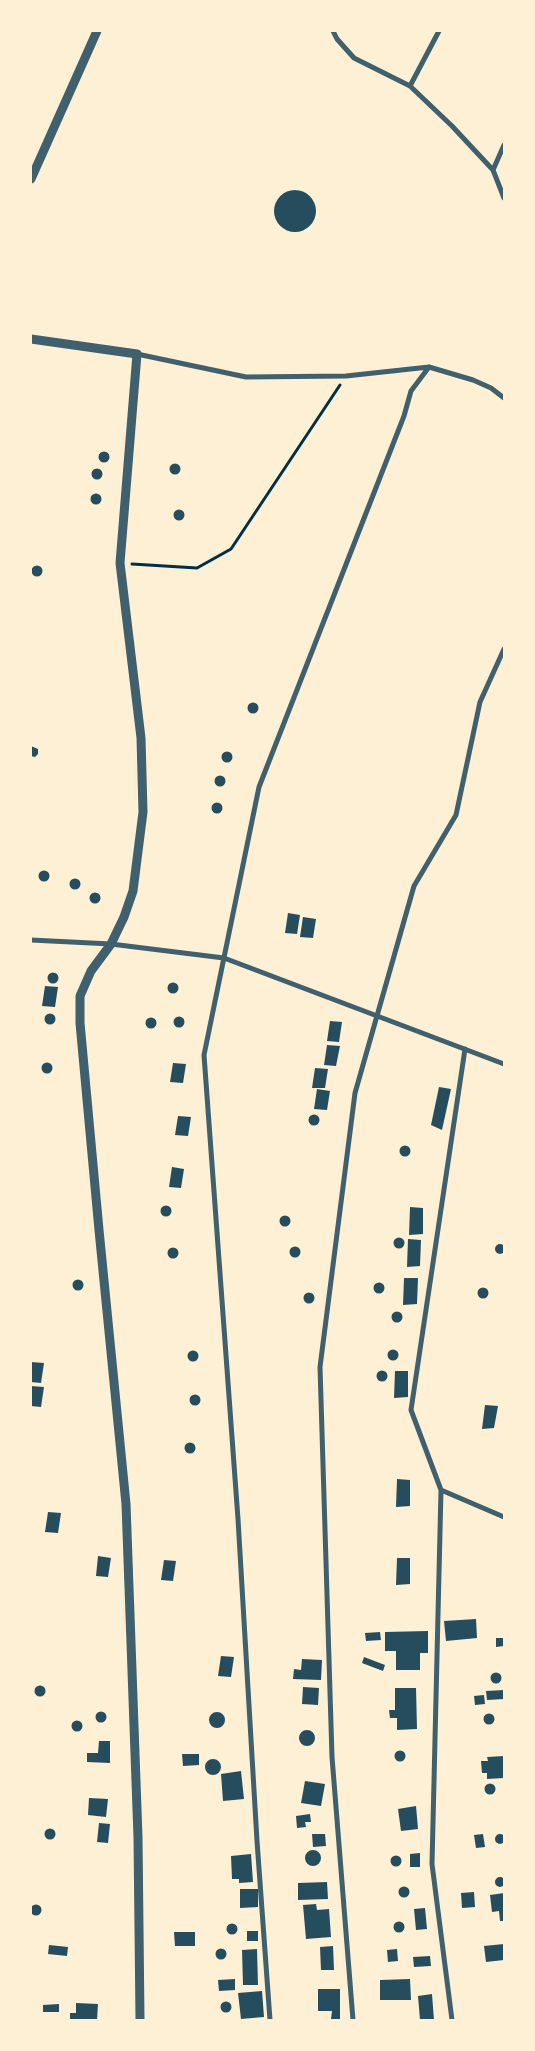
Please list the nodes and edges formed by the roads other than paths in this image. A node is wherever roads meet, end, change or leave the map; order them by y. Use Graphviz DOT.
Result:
graph roads {
  1 [pos="97,31"];
  2 [pos="333,31"];
  3 [pos="439,31"];
  4 [pos="410,86"];
  5 [pos="504,145"];
  6 [pos="492,170"];
  7 [pos="31,179"];
  8 [pos="504,198"];
  9 [pos="31,339"];
  10 [pos="137,354"];
  11 [pos="429,367"];
  12 [pos="504,398"];
  13 [pos="504,649"];
  14 [pos="31,940"];
  15 [pos="111,944"];
  16 [pos="224,958"];
  17 [pos="376,1016"];
  18 [pos="464,1049"];
  19 [pos="504,1064"];
  20 [pos="441,1490"];
  21 [pos="504,1517"];
  22 [pos="140,2020"];
  23 [pos="270,2020"];
  24 [pos="353,2020"];
  25 [pos="452,2020"];
  1 -- 7 [label="street"];
  2 -- 4 [label="street"];
  3 -- 4 [label="street"];
  4 -- 6 [label="street"];
  5 -- 6 [label="street"];
  6 -- 8 [label="street"];
  9 -- 10 [label="street"];
  10 -- 11 [label="street"];
  10 -- 15 [label="street"];
  11 -- 12 [label="street"];
  11 -- 16 [label="street"];
  13 -- 17 [label="street"];
  14 -- 15 [label="street"];
  15 -- 16 [label="street"];
  15 -- 22 [label="street"];
  16 -- 17 [label="street"];
  16 -- 23 [label="street"];
  17 -- 18 [label="street"];
  17 -- 24 [label="street"];
  18 -- 19 [label="street"];
  18 -- 20 [label="street"];
  20 -- 21 [label="street"];
  20 -- 25 [label="street"];
}
